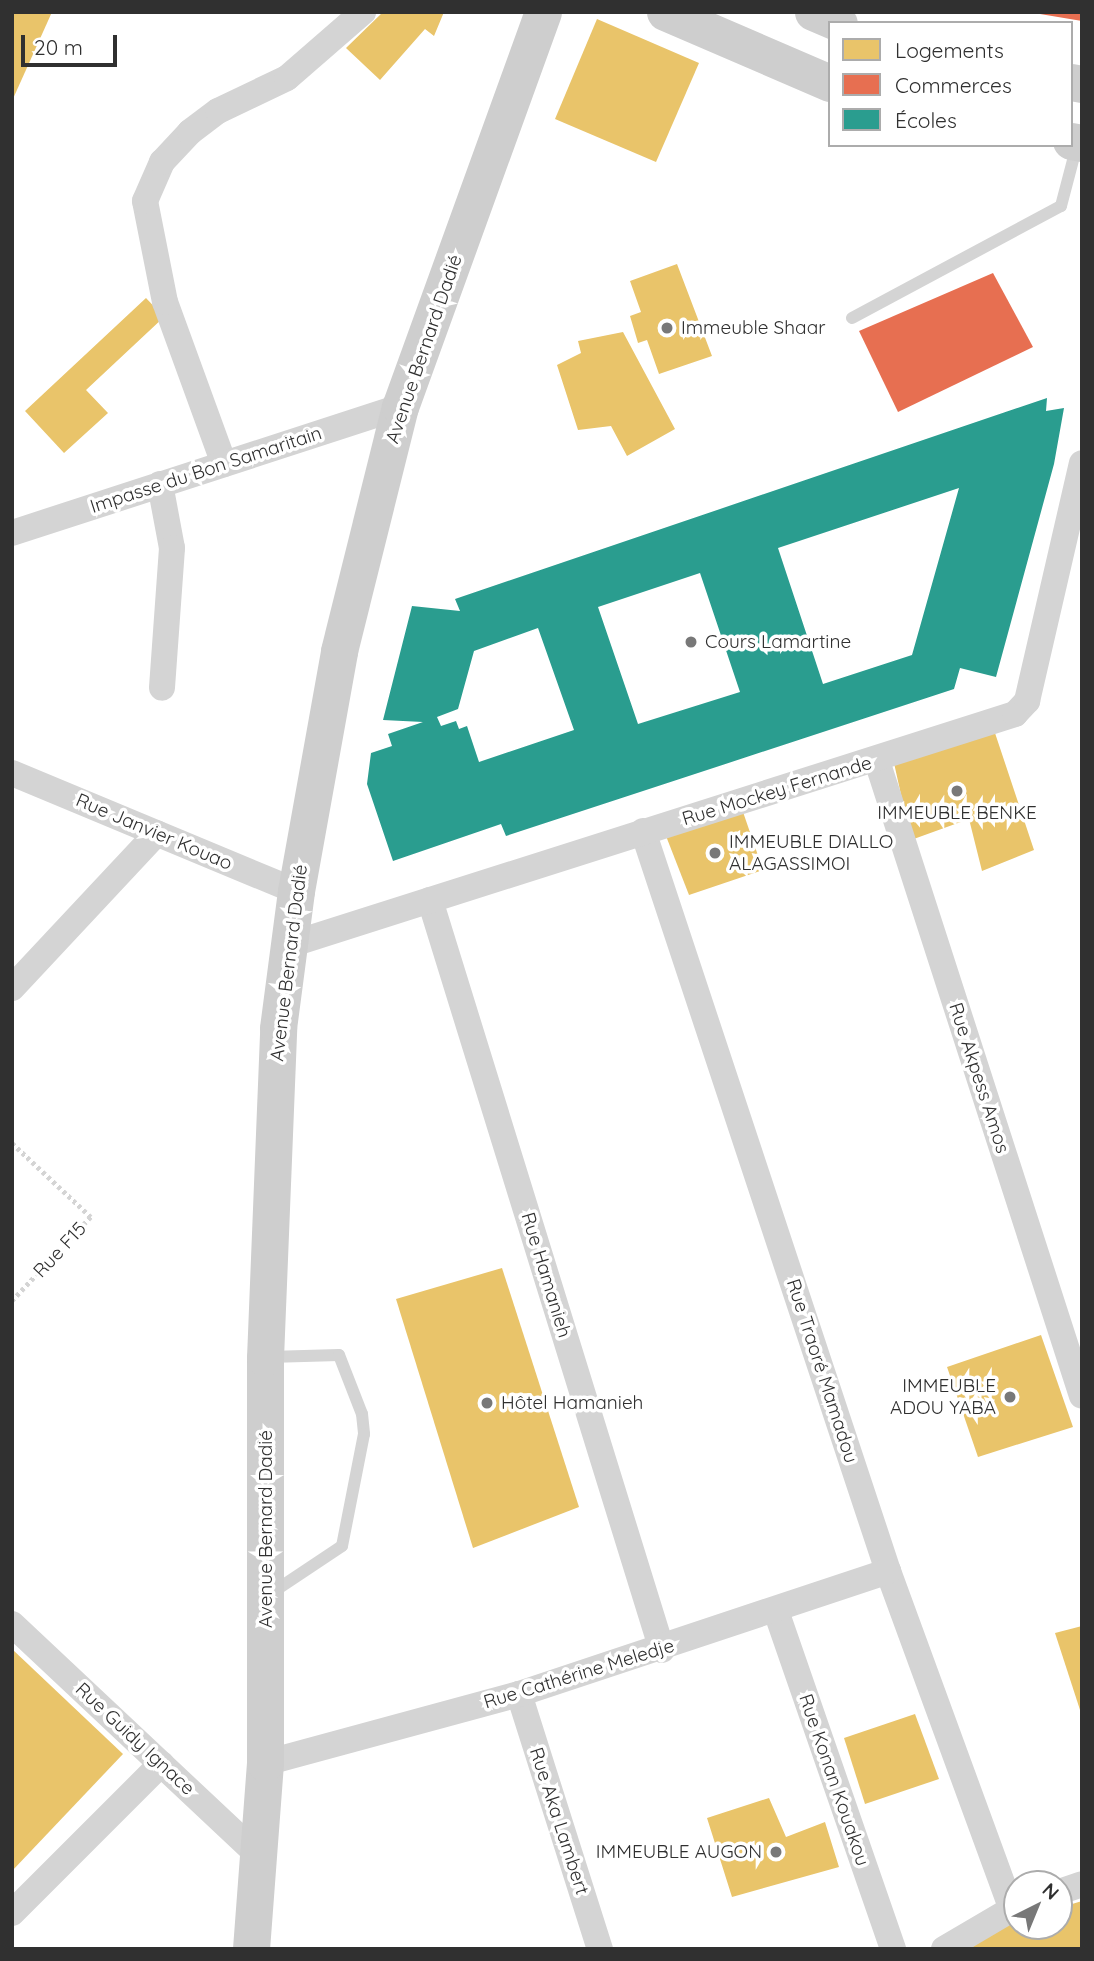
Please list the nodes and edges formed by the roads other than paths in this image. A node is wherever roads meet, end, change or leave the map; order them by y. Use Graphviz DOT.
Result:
graph roads {
  1 [pos="363,12"];
  2 [pos="543,12"];
  3 [pos="665,12"];
  4 [pos="813,12"];
  5 [pos="834,21"];
  6 [pos="828,82"];
  7 [pos="1077,142"];
  8 [pos="852,318"];
  9 [pos="400,407"];
  10 [pos="1082,463"];
  11 [pos="223,464"];
  12 [pos="160,484"];
  13 [pos="12,533"];
  14 [pos="162,688"];
  15 [pos="877,761"];
  16 [pos="12,773"];
  17 [pos="643,831"];
  18 [pos="157,834"];
  19 [pos="296,891"];
  20 [pos="429,900"];
  21 [pos="289,945"];
  22 [pos="12,988"];
  23 [pos="265,1358"];
  24 [pos="1082,1396"];
  25 [pos="888,1571"];
  26 [pos="267,1595"];
  27 [pos="776,1611"];
  28 [pos="12,1624"];
  29 [pos="662,1650"];
  30 [pos="519,1694"];
  31 [pos="265,1763"];
  32 [pos="161,1764"];
  33 [pos="257,1854"];
  34 [pos="1003,1878"];
  35 [pos="12,1913"];
  36 [pos="1003,1914"];
  37 [pos="251,1949"];
  38 [pos="600,1949"];
  39 [pos="893,1949"];
  40 [pos="944,1949"];
  1 -- 11 [label="street"];
  2 -- 9 [label="street, Avenue Bernard Dadié"];
  3 -- 6 [label="street"];
  4 -- 5 [label="street"];
  7 -- 8 [label="lane"];
  9 -- 11 [label="street, Impasse du Bon Samaritain"];
  9 -- 19 [label="street, Avenue Bernard Dadié"];
  10 -- 15 [label="street, Rue Mockey Fernande"];
  11 -- 12 [label="street, Impasse du Bon Samaritain"];
  12 -- 13 [label="street, Impasse du Bon Samaritain"];
  12 -- 14 [label="street"];
  15 -- 17 [label="street, Rue Mockey Fernande"];
  15 -- 24 [label="street, Rue Akpess Amos"];
  16 -- 18 [label="street, Rue Janvier Kouao"];
  17 -- 20 [label="street, Rue Mockey Fernande"];
  17 -- 25 [label="street, Rue Traoré Mamadou"];
  18 -- 19 [label="street, Rue Janvier Kouao"];
  18 -- 22 [label="street"];
  19 -- 21 [label="street, Avenue Bernard Dadié"];
  20 -- 21 [label="street, Rue Mockey Fernande"];
  20 -- 29 [label="street, Rue Hamanieh"];
  21 -- 23 [label="street, Avenue Bernard Dadié"];
  23 -- 26 [label="street, Avenue Bernard Dadié"];
  23 -- 26 [label="lane"];
  25 -- 27 [label="street, Rue Cathérine Meledje"];
  25 -- 34 [label="street, Rue Traoré Mamadou"];
  26 -- 31 [label="street, Avenue Bernard Dadié"];
  27 -- 29 [label="street, Rue Cathérine Meledje"];
  27 -- 39 [label="street, Rue Konan Kouakou"];
  28 -- 32 [label="street, Rue Guidy Ignace"];
  29 -- 30 [label="street, Rue Cathérine Meledje"];
  30 -- 31 [label="street, Rue Cathérine Meledje"];
  30 -- 38 [label="street, Rue Aka Lambert"];
  31 -- 33 [label="street, Avenue Bernard Dadié"];
  32 -- 33 [label="street, Rue Guidy Ignace"];
  32 -- 35 [label="street"];
  33 -- 37 [label="street, Avenue Bernard Dadié"];
  36 -- 40 [label="street"];
}
